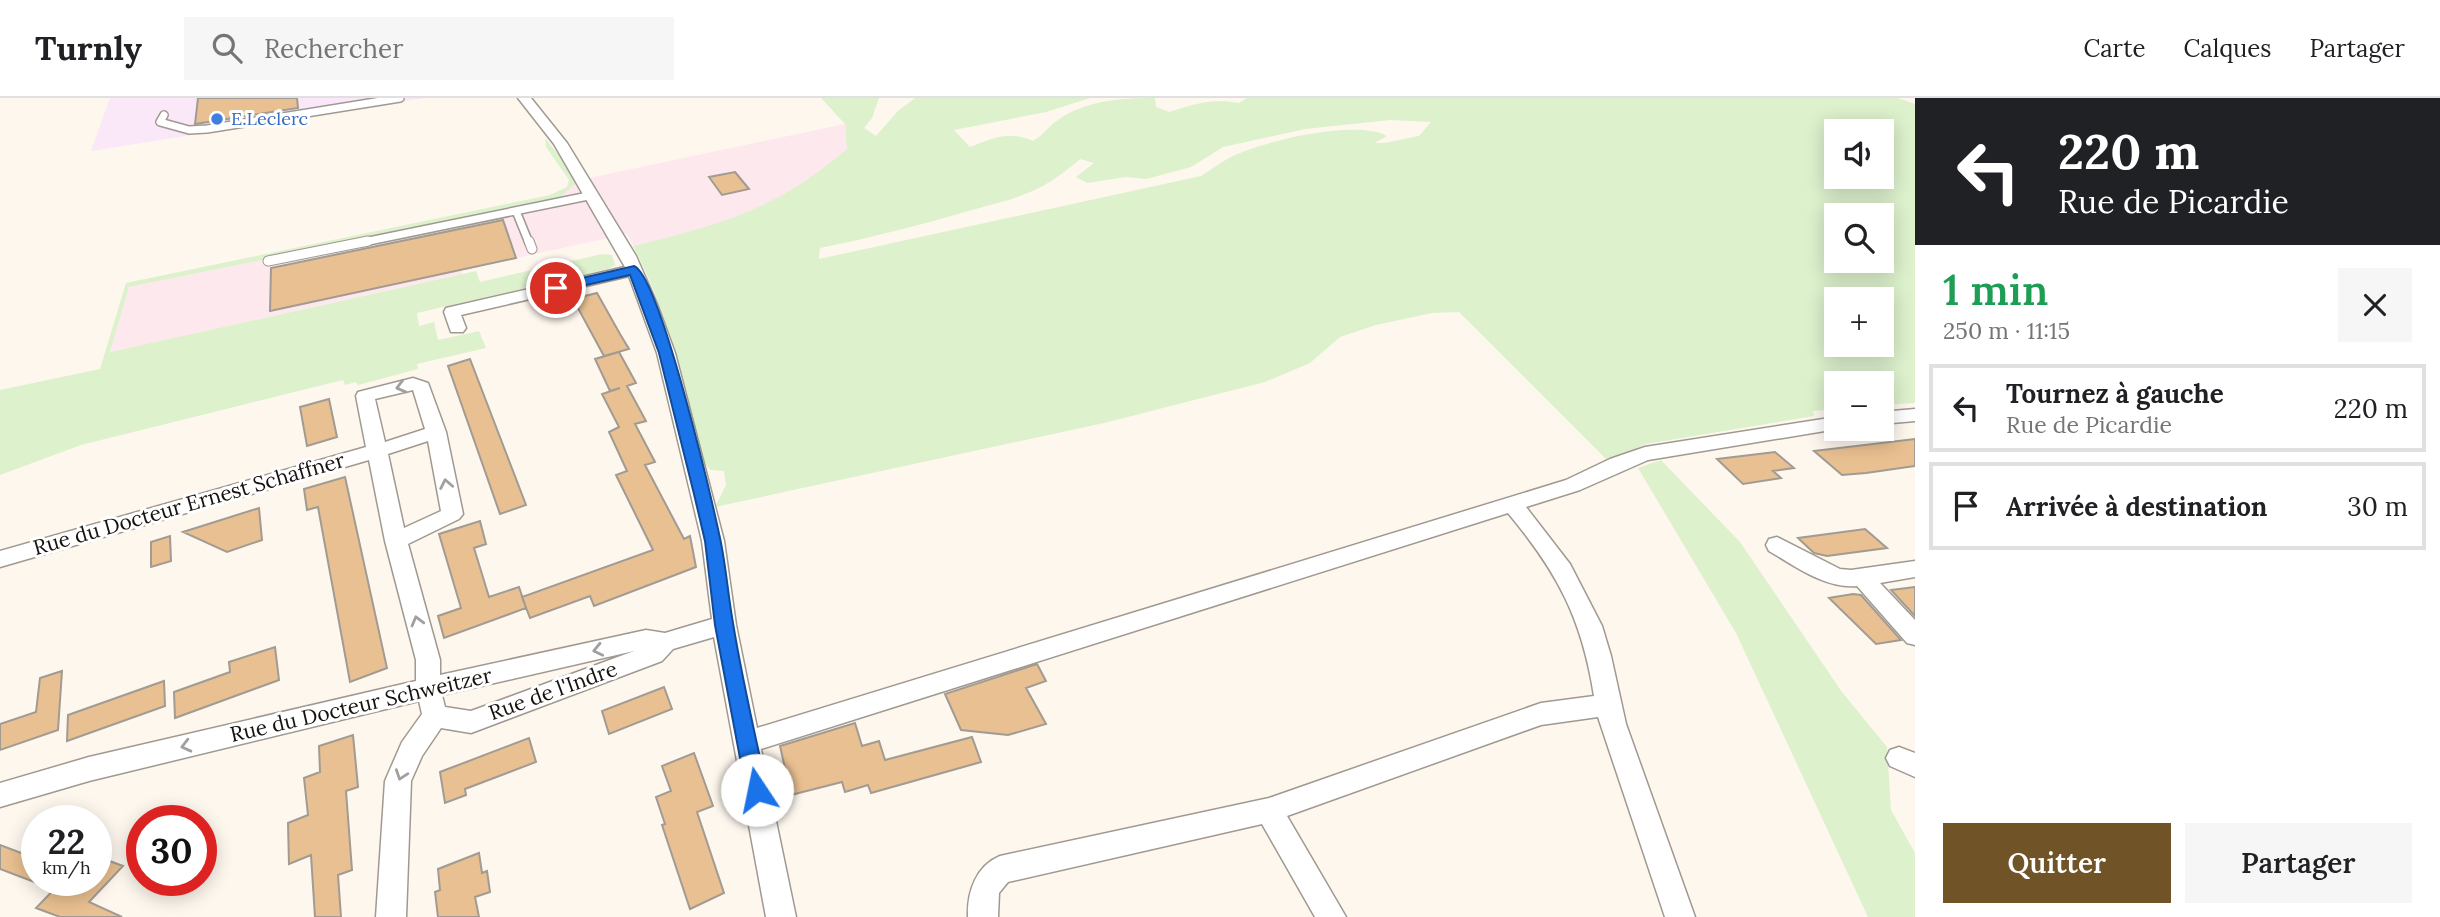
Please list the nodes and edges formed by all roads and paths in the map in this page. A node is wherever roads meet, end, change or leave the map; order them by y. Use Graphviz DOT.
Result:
graph roads {
  1 [pos="400,98"];
  2 [pos="524,98"];
  3 [pos="164,115"];
  4 [pos="593,195"];
  5 [pos="516,211"];
  6 [pos="532,249"];
  7 [pos="268,261"];
  8 [pos="634,270"];
  9 [pos="457,328"];
  10 [pos="1915,415"];
  11 [pos="1894,417"];
  12 [pos="1824,425"];
  13 [pos="436,432"];
  14 [pos="377,451"];
  15 [pos="1512,504"];
  16 [pos="396,541"];
  17 [pos="1777,545"];
  18 [pos="0,559"];
  19 [pos="1915,569"];
  20 [pos="1863,577"];
  21 [pos="724,625"];
  22 [pos="1915,636"];
  23 [pos="665,642"];
  24 [pos="428,688"];
  25 [pos="1607,705"];
  26 [pos="435,716"];
  27 [pos="747,742"];
  28 [pos="0,795"];
  29 [pos="1269,810"];
  30 [pos="391,917"];
  31 [pos="781,917"];
  32 [pos="983,917"];
  33 [pos="1331,917"];
  34 [pos="1680,917"];
  1 -- 3 [label="lane"];
  2 -- 4 [label="street"];
  4 -- 5 [label="lane"];
  4 -- 8 [label="street"];
  5 -- 6 [label="lane"];
  5 -- 7 [label="lane"];
  8 -- 9 [label="street"];
  8 -- 21 [label="street"];
  10 -- 11 [label="street"];
  12 -- 15 [label="street"];
  13 -- 14 [label="street, Rue du Docteur Ernest Schaffner"];
  13 -- 14 [label="street, one-way"];
  16 -- 13 [label="street, one-way"];
  14 -- 16 [label="street"];
  14 -- 18 [label="street, Rue du Docteur Ernest Schaffner"];
  15 -- 25 [label="street"];
  15 -- 27 [label="street"];
  24 -- 16 [label="street, one-way"];
  17 -- 20 [label="street"];
  19 -- 20 [label="street"];
  20 -- 22 [label="street"];
  21 -- 23 [label="street, Rue du Docteur Schweitzer"];
  21 -- 27 [label="street"];
  23 -- 24 [label="street, Rue du Docteur Schweitzer, one-way"];
  23 -- 26 [label="street, Rue de l'Indre"];
  24 -- 26 [label="street"];
  24 -- 28 [label="street, Rue du Docteur Schweitzer, one-way"];
  25 -- 29 [label="street"];
  25 -- 34 [label="street"];
  26 -- 30 [label="street, one-way"];
  27 -- 31 [label="street"];
  29 -- 32 [label="street"];
  29 -- 33 [label="street"];
}
